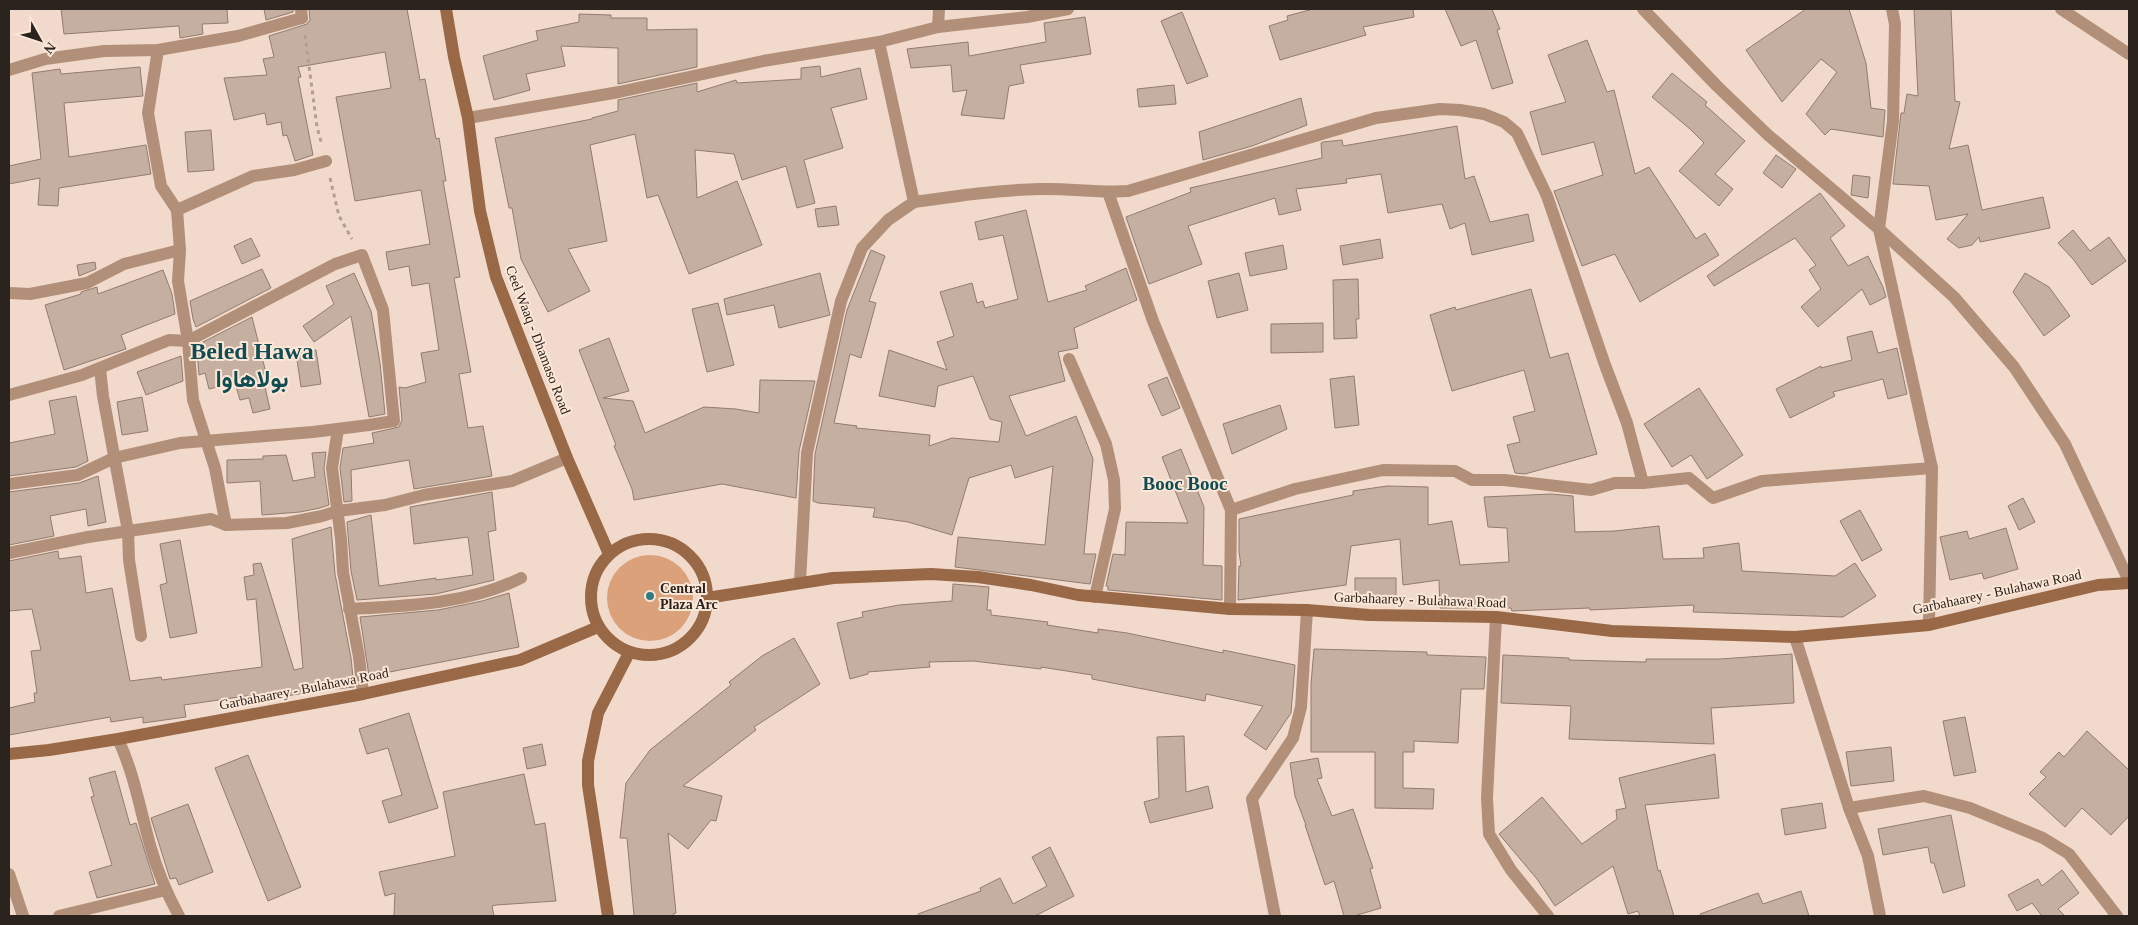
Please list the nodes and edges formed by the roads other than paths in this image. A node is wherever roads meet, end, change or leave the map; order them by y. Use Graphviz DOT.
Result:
graph roads {
  1 [pos="446,9"];
  2 [pos="939,9"];
  3 [pos="1068,9"];
  4 [pos="1643,9"];
  5 [pos="1892,9"];
  6 [pos="2061,9"];
  7 [pos="302,13"];
  8 [pos="938,27"];
  9 [pos="879,42"];
  10 [pos="158,50"];
  11 [pos="2129,54"];
  12 [pos="9,70"];
  13 [pos="468,118"];
  14 [pos="326,161"];
  15 [pos="1108,192"];
  16 [pos="914,202"];
  17 [pos="177,210"];
  18 [pos="1879,229"];
  19 [pos="180,250"];
  20 [pos="9,293"];
  21 [pos="188,342"];
  22 [pos="1069,359"];
  23 [pos="100,369"];
  24 [pos="9,395"];
  25 [pos="338,429"];
  26 [pos="207,441"];
  27 [pos="114,458"];
  28 [pos="567,458"];
  29 [pos="1932,468"];
  30 [pos="9,484"];
  31 [pos="1643,484"];
  32 [pos="1231,510"];
  33 [pos="338,511"];
  34 [pos="226,525"];
  35 [pos="128,531"];
  36 [pos="9,553"];
  37 [pos="609,554"];
  38 [pos="521,578"];
  39 [pos="800,582"];
  40 [pos="2129,582"];
  41 [pos="1096,597"];
  42 [pos="707,598"];
  43 [pos="349,608"];
  44 [pos="1230,609"];
  45 [pos="1307,610"];
  46 [pos="1496,617"];
  47 [pos="1929,624"];
  48 [pos="598,627"];
  49 [pos="141,636"];
  50 [pos="1795,637"];
  51 [pos="629,653"];
  52 [pos="364,694"];
  53 [pos="118,739"];
  54 [pos="9,754"];
  55 [pos="1849,808"];
  56 [pos="9,874"];
  57 [pos="166,890"];
  58 [pos="23,916"];
  59 [pos="59,916"];
  60 [pos="179,916"];
  61 [pos="608,916"];
  62 [pos="1274,916"];
  63 [pos="1548,916"];
  64 [pos="1880,916"];
  65 [pos="2117,916"];
  1 -- 13 [label="main road, Ceel Waaq - Dhamaso Road"];
  2 -- 8 [label="street"];
  3 -- 8 [label="street"];
  4 -- 18 [label="street"];
  5 -- 18 [label="street"];
  6 -- 11 [label="street"];
  7 -- 10 [label="street"];
  8 -- 9 [label="street"];
  9 -- 13 [label="street"];
  9 -- 16 [label="street"];
  10 -- 12 [label="street"];
  10 -- 17 [label="street"];
  13 -- 28 [label="main road, Ceel Waaq - Dhamaso Road"];
  14 -- 17 [label="street"];
  15 -- 16 [label="street"];
  15 -- 31 [label="street"];
  15 -- 32 [label="street"];
  16 -- 39 [label="street"];
  17 -- 19 [label="street"];
  18 -- 29 [label="street"];
  18 -- 40 [label="street"];
  19 -- 20 [label="street"];
  19 -- 21 [label="street"];
  21 -- 23 [label="street"];
  21 -- 25 [label="street"];
  21 -- 26 [label="street"];
  22 -- 41 [label="street"];
  23 -- 24 [label="street"];
  23 -- 27 [label="street"];
  25 -- 26 [label="street"];
  25 -- 33 [label="street"];
  26 -- 27 [label="street"];
  26 -- 34 [label="street"];
  27 -- 30 [label="street"];
  27 -- 35 [label="street"];
  28 -- 33 [label="street"];
  28 -- 37 [label="main road, Ceel Waaq - Dhamaso Road"];
  29 -- 31 [label="street"];
  29 -- 47 [label="street"];
  31 -- 32 [label="street"];
  32 -- 44 [label="street"];
  33 -- 34 [label="street"];
  33 -- 43 [label="street"];
  34 -- 35 [label="street"];
  35 -- 36 [label="street"];
  35 -- 49 [label="street"];
  37 -- 42 [label="main road"];
  37 -- 48 [label="main road"];
  38 -- 43 [label="street"];
  39 -- 41 [label="main road, Garbahaarey - Bulahawa Road"];
  39 -- 42 [label="main road, Garbahaarey - Bulahawa Road"];
  40 -- 47 [label="main road, Garbahaarey - Bulahawa Road"];
  41 -- 44 [label="main road, Garbahaarey - Bulahawa Road"];
  42 -- 51 [label="main road"];
  43 -- 52 [label="street"];
  44 -- 45 [label="main road, Garbahaarey - Bulahawa Road"];
  45 -- 46 [label="main road, Garbahaarey - Bulahawa Road"];
  45 -- 62 [label="street"];
  46 -- 50 [label="main road, Garbahaarey - Bulahawa Road"];
  46 -- 63 [label="street"];
  47 -- 50 [label="main road, Garbahaarey - Bulahawa Road"];
  48 -- 51 [label="main road"];
  48 -- 52 [label="main road, Garbahaarey - Bulahawa Road"];
  50 -- 55 [label="street"];
  51 -- 61 [label="main road"];
  52 -- 53 [label="main road, Garbahaarey - Bulahawa Road"];
  53 -- 54 [label="main road, Garbahaarey - Bulahawa Road"];
  53 -- 57 [label="street"];
  55 -- 64 [label="street"];
  55 -- 65 [label="street"];
  56 -- 58 [label="street"];
  57 -- 59 [label="street"];
  57 -- 60 [label="street"];
}
